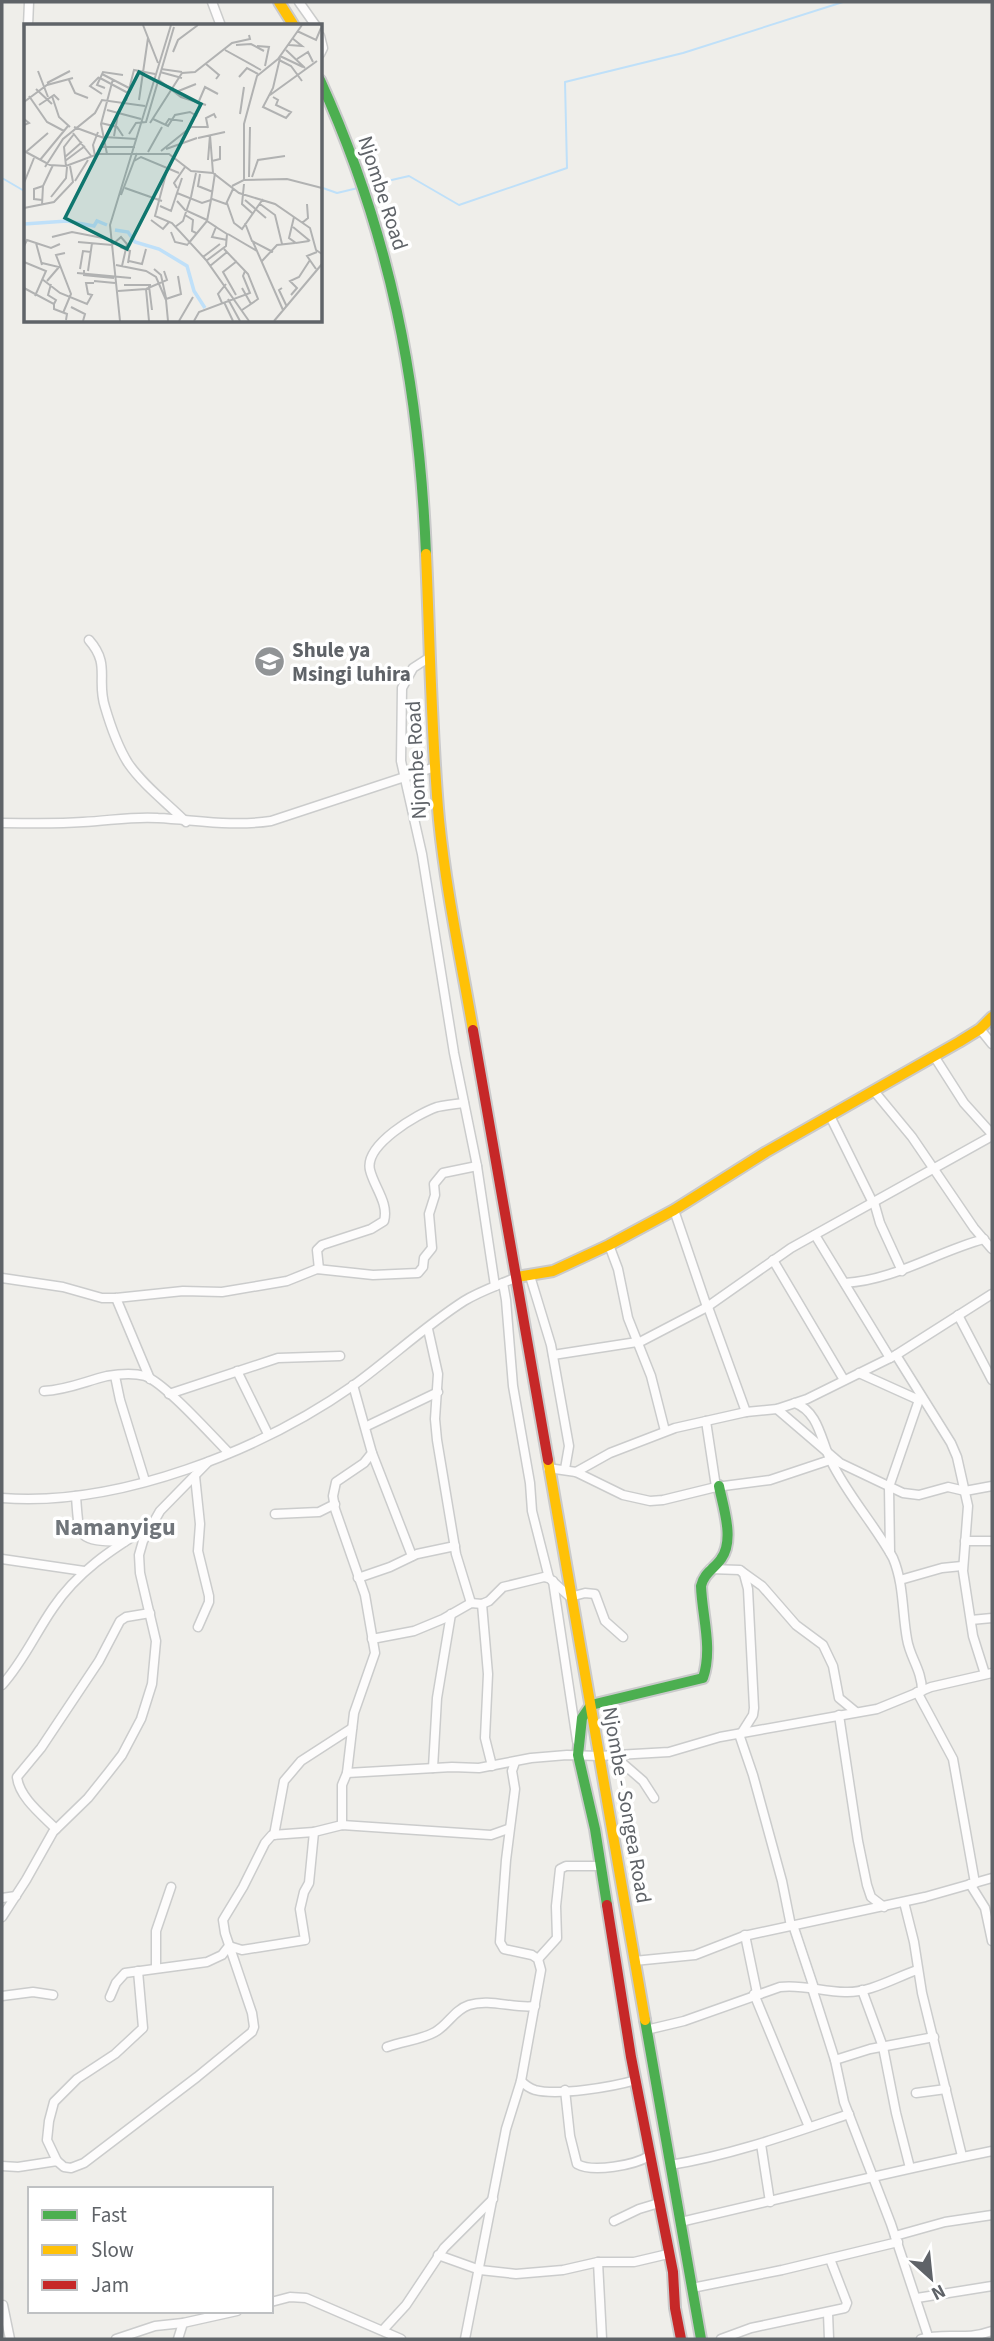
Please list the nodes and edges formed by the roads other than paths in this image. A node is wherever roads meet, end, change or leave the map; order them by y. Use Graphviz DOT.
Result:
graph roads {
  1 [pos="29,2"];
  2 [pos="212,2"];
  3 [pos="279,2"];
  4 [pos="301,2"];
  5 [pos="28,24"];
  6 [pos="220,24"];
  7 [pos="293,24"];
  8 [pos="315,24"];
  9 [pos="322,85"];
  10 [pos="89,640"];
  11 [pos="430,657"];
  12 [pos="435,767"];
  13 [pos="403,776"];
  14 [pos="186,821"];
  15 [pos="2,823"];
  16 [pos="992,1017"];
  17 [pos="980,1029"];
  18 [pos="992,1044"];
  19 [pos="934,1056"];
  20 [pos="874,1091"];
  21 [pos="464,1103"];
  22 [pos="830,1116"];
  23 [pos="992,1135"];
  24 [pos="477,1166"];
  25 [pos="934,1169"];
  26 [pos="874,1203"];
  27 [pos="674,1210"];
  28 [pos="815,1235"];
  29 [pos="984,1239"];
  30 [pos="609,1245"];
  31 [pos="992,1249"];
  32 [pos="773,1260"];
  33 [pos="319,1269"];
  34 [pos="902,1271"];
  35 [pos="530,1276"];
  36 [pos="2,1278"];
  37 [pos="517,1278"];
  38 [pos="845,1283"];
  39 [pos="499,1285"];
  40 [pos="992,1294"];
  41 [pos="116,1297"];
  42 [pos="707,1307"];
  43 [pos="958,1315"];
  44 [pos="428,1329"];
  45 [pos="637,1342"];
  46 [pos="553,1355"];
  47 [pos="340,1356"];
  48 [pos="893,1357"];
  49 [pos="237,1371"];
  50 [pos="859,1373"];
  51 [pos="115,1376"];
  52 [pos="150,1379"];
  53 [pos="844,1380"];
  54 [pos="992,1380"];
  55 [pos="354,1385"];
  56 [pos="44,1391"];
  57 [pos="438,1392"];
  58 [pos="169,1394"];
  59 [pos="920,1398"];
  60 [pos="795,1403"];
  61 [pos="777,1409"];
  62 [pos="746,1412"];
  63 [pos="706,1421"];
  64 [pos="366,1426"];
  65 [pos="665,1431"];
  66 [pos="268,1434"];
  67 [pos="229,1452"];
  68 [pos="372,1453"];
  69 [pos="829,1456"];
  70 [pos="211,1460"];
  71 [pos="548,1468"];
  72 [pos="565,1469"];
  73 [pos="576,1472"];
  74 [pos="195,1476"];
  75 [pos="145,1481"];
  76 [pos="718,1486"];
  77 [pos="992,1486"];
  78 [pos="889,1487"];
  79 [pos="965,1491"];
  80 [pos="76,1496"];
  81 [pos="2,1498"];
  82 [pos="335,1504"];
  83 [pos="275,1514"];
  84 [pos="151,1525"];
  85 [pos="965,1541"];
  86 [pos="992,1541"];
  87 [pos="124,1542"];
  88 [pos="455,1546"];
  89 [pos="890,1552"];
  90 [pos="412,1556"];
  91 [pos="2,1559"];
  92 [pos="962,1566"];
  93 [pos="710,1569"];
  94 [pos="740,1570"];
  95 [pos="84,1572"];
  96 [pos="358,1578"];
  97 [pos="551,1579"];
  98 [pos="900,1580"];
  99 [pos="570,1597"];
  100 [pos="471,1603"];
  101 [pos="482,1604"];
  102 [pos="150,1613"];
  103 [pos="451,1614"];
  104 [pos="992,1618"];
  105 [pos="971,1619"];
  106 [pos="198,1627"];
  107 [pos="623,1637"];
  108 [pos="372,1639"];
  109 [pos="989,1673"];
  110 [pos="2,1685"];
  111 [pos="919,1692"];
  112 [pos="590,1705"];
  113 [pos="856,1712"];
  114 [pos="839,1715"];
  115 [pos="593,1723"];
  116 [pos="352,1728"];
  117 [pos="740,1734"];
  118 [pos="578,1747"];
  119 [pos="613,1755"];
  120 [pos="599,1756"];
  121 [pos="515,1762"];
  122 [pos="492,1766"];
  123 [pos="433,1768"];
  124 [pos="347,1773"];
  125 [pos="654,1798"];
  126 [pos="342,1825"];
  127 [pos="57,1829"];
  128 [pos="509,1829"];
  129 [pos="314,1832"];
  130 [pos="274,1835"];
  131 [pos="600,1866"];
  132 [pos="992,1878"];
  133 [pos="973,1884"];
  134 [pos="171,1887"];
  135 [pos="869,1893"];
  136 [pos="16,1896"];
  137 [pos="2,1898"];
  138 [pos="904,1902"];
  139 [pos="884,1907"];
  140 [pos="865,1911"];
  141 [pos="2,1917"];
  142 [pos="792,1926"];
  143 [pos="745,1935"];
  144 [pos="992,1935"];
  145 [pos="229,1946"];
  146 [pos="538,1959"];
  147 [pos="634,1961"];
  148 [pos="156,1967"];
  149 [pos="918,1970"];
  150 [pos="138,1971"];
  151 [pos="813,1988"];
  152 [pos="862,1990"];
  153 [pos="755,1994"];
  154 [pos="53,1995"];
  155 [pos="2,1996"];
  156 [pos="110,1997"];
  157 [pos="535,2006"];
  158 [pos="646,2030"];
  159 [pos="934,2037"];
  160 [pos="387,2047"];
  161 [pos="883,2047"];
  162 [pos="835,2060"];
  163 [pos="636,2080"];
  164 [pos="520,2081"];
  165 [pos="946,2089"];
  166 [pos="565,2090"];
  167 [pos="916,2093"];
  168 [pos="849,2114"];
  169 [pos="809,2127"];
  170 [pos="761,2144"];
  171 [pos="992,2151"];
  172 [pos="649,2156"];
  173 [pos="962,2156"];
  174 [pos="57,2161"];
  175 [pos="670,2165"];
  176 [pos="2,2166"];
  177 [pos="910,2168"];
  178 [pos="872,2178"];
  179 [pos="493,2199"];
  180 [pos="770,2202"];
  181 [pos="659,2203"];
  182 [pos="992,2215"];
  183 [pos="614,2221"];
  184 [pos="680,2222"];
  185 [pos="896,2239"];
  186 [pos="668,2254"];
  187 [pos="438,2255"];
  188 [pos="830,2259"];
  189 [pos="598,2262"];
  190 [pos="480,2270"];
  191 [pos="992,2286"];
  192 [pos="692,2288"];
  193 [pos="917,2298"];
  194 [pos="273,2301"];
  195 [pos="3,2305"];
  196 [pos="221,2313"];
  197 [pos="828,2313"];
  198 [pos="196,2316"];
  199 [pos="183,2323"];
  200 [pos="992,2331"];
  201 [pos="385,2334"];
  202 [pos="10,2339"];
  203 [pos="116,2339"];
  204 [pos="178,2339"];
  205 [pos="401,2339"];
  206 [pos="465,2339"];
  207 [pos="601,2339"];
  208 [pos="681,2339"];
  209 [pos="701,2339"];
  210 [pos="721,2339"];
  211 [pos="829,2339"];
  212 [pos="926,2339"];
  1 -- 5 [label="street"];
  2 -- 6 [label="street"];
  3 -- 7 [label="main road"];
  4 -- 8 [label="street"];
  9 -- 11 [label="main road, Njombe Road"];
  10 -- 14 [label="street"];
  11 -- 12 [label="main road, Njombe Road"];
  11 -- 13 [label="street"];
  12 -- 13 [label="street"];
  12 -- 37 [label="main road, Njombe Road"];
  13 -- 14 [label="street"];
  13 -- 21 [label="street"];
  14 -- 15 [label="street"];
  16 -- 17 [label="main road"];
  17 -- 18 [label="street"];
  17 -- 19 [label="main road"];
  19 -- 20 [label="main road"];
  19 -- 23 [label="street"];
  20 -- 22 [label="main road"];
  20 -- 25 [label="street"];
  21 -- 24 [label="street"];
  21 -- 33 [label="street"];
  22 -- 26 [label="street"];
  22 -- 27 [label="main road"];
  23 -- 25 [label="street"];
  24 -- 33 [label="street"];
  24 -- 39 [label="street"];
  25 -- 26 [label="street"];
  25 -- 29 [label="street"];
  26 -- 28 [label="street"];
  26 -- 34 [label="street"];
  27 -- 30 [label="main road"];
  27 -- 42 [label="street"];
  28 -- 32 [label="street"];
  28 -- 38 [label="street"];
  29 -- 31 [label="street"];
  29 -- 34 [label="street"];
  30 -- 35 [label="main road"];
  30 -- 45 [label="street"];
  32 -- 42 [label="street"];
  32 -- 53 [label="street"];
  33 -- 41 [label="street"];
  34 -- 38 [label="street"];
  35 -- 37 [label="main road"];
  35 -- 46 [label="street"];
  36 -- 41 [label="street"];
  37 -- 39 [label="street"];
  37 -- 71 [label="main road, Njombe - Songea Road"];
  38 -- 48 [label="street"];
  39 -- 44 [label="street"];
  39 -- 97 [label="street"];
  40 -- 43 [label="street"];
  41 -- 52 [label="street"];
  42 -- 45 [label="street"];
  42 -- 62 [label="street"];
  43 -- 48 [label="street"];
  43 -- 54 [label="street"];
  44 -- 55 [label="street"];
  44 -- 57 [label="street"];
  45 -- 46 [label="street"];
  45 -- 65 [label="street"];
  46 -- 72 [label="street"];
  47 -- 49 [label="street"];
  48 -- 50 [label="street"];
  48 -- 59 [label="street"];
  49 -- 58 [label="street"];
  49 -- 66 [label="street"];
  50 -- 53 [label="street"];
  50 -- 59 [label="street"];
  51 -- 52 [label="street"];
  51 -- 56 [label="street"];
  51 -- 75 [label="street"];
  52 -- 58 [label="street"];
  53 -- 60 [label="street"];
  55 -- 64 [label="street"];
  55 -- 66 [label="street"];
  57 -- 64 [label="street"];
  57 -- 88 [label="street"];
  58 -- 67 [label="street"];
  59 -- 78 [label="street"];
  59 -- 79 [label="street"];
  60 -- 61 [label="street"];
  60 -- 69 [label="street"];
  61 -- 62 [label="street"];
  61 -- 69 [label="street"];
  62 -- 63 [label="street"];
  63 -- 65 [label="street"];
  63 -- 76 [label="street"];
  64 -- 68 [label="street"];
  65 -- 73 [label="street"];
  66 -- 67 [label="street"];
  67 -- 70 [label="street"];
  68 -- 82 [label="street"];
  68 -- 90 [label="street"];
  69 -- 76 [label="street"];
  69 -- 78 [label="street"];
  69 -- 89 [label="street"];
  70 -- 74 [label="street"];
  70 -- 75 [label="street"];
  71 -- 72 [label="street"];
  71 -- 99 [label="main road, Njombe - Songea Road"];
  72 -- 73 [label="street"];
  73 -- 76 [label="street"];
  74 -- 84 [label="street"];
  74 -- 106 [label="street"];
  75 -- 80 [label="street"];
  76 -- 93 [label="main road"];
  77 -- 79 [label="street"];
  78 -- 79 [label="street"];
  78 -- 89 [label="street"];
  79 -- 85 [label="street"];
  80 -- 81 [label="street"];
  80 -- 87 [label="street"];
  82 -- 83 [label="street"];
  82 -- 96 [label="street"];
  84 -- 87 [label="street"];
  84 -- 102 [label="street"];
  85 -- 86 [label="street"];
  85 -- 92 [label="street"];
  87 -- 95 [label="street"];
  88 -- 90 [label="street"];
  88 -- 100 [label="street"];
  89 -- 98 [label="street"];
  90 -- 96 [label="street"];
  91 -- 95 [label="street"];
  92 -- 98 [label="street"];
  92 -- 105 [label="street"];
  93 -- 94 [label="street"];
  93 -- 112 [label="main road"];
  94 -- 113 [label="street"];
  94 -- 117 [label="street"];
  95 -- 110 [label="street"];
  96 -- 108 [label="street"];
  97 -- 99 [label="street"];
  97 -- 101 [label="street"];
  97 -- 118 [label="street"];
  98 -- 111 [label="street"];
  99 -- 107 [label="street"];
  99 -- 112 [label="main road, Njombe - Songea Road"];
  100 -- 101 [label="street"];
  100 -- 103 [label="street"];
  101 -- 122 [label="street"];
  102 -- 127 [label="street"];
  102 -- 127 [label="street"];
  103 -- 108 [label="street"];
  103 -- 123 [label="street"];
  104 -- 105 [label="street"];
  105 -- 109 [label="street"];
  108 -- 116 [label="street"];
  109 -- 111 [label="street"];
  111 -- 113 [label="street"];
  111 -- 133 [label="street"];
  112 -- 115 [label="main road, Njombe - Songea Road"];
  112 -- 118 [label="main road"];
  113 -- 114 [label="street"];
  114 -- 117 [label="street"];
  114 -- 135 [label="street"];
  115 -- 118 [label="street"];
  115 -- 120 [label="main road, Njombe - Songea Road"];
  116 -- 124 [label="street"];
  116 -- 130 [label="street"];
  117 -- 119 [label="street"];
  117 -- 142 [label="street"];
  118 -- 120 [label="street"];
  118 -- 121 [label="street"];
  118 -- 131 [label="main road"];
  119 -- 120 [label="street"];
  119 -- 125 [label="street"];
  120 -- 147 [label="main road, Njombe - Songea Road"];
  121 -- 122 [label="street"];
  121 -- 128 [label="street"];
  122 -- 123 [label="street"];
  123 -- 124 [label="street"];
  124 -- 126 [label="street"];
  126 -- 128 [label="street"];
  126 -- 129 [label="street"];
  127 -- 136 [label="street"];
  128 -- 146 [label="street"];
  129 -- 130 [label="street"];
  129 -- 145 [label="street"];
  130 -- 145 [label="street"];
  131 -- 146 [label="street"];
  131 -- 163 [label="main road"];
  132 -- 133 [label="street"];
  133 -- 138 [label="street"];
  133 -- 144 [label="street"];
  134 -- 148 [label="street"];
  135 -- 139 [label="street"];
  135 -- 140 [label="street"];
  136 -- 137 [label="street"];
  136 -- 141 [label="street"];
  138 -- 139 [label="street"];
  138 -- 149 [label="street"];
  139 -- 140 [label="street"];
  140 -- 142 [label="street"];
  142 -- 143 [label="street"];
  142 -- 151 [label="street"];
  143 -- 147 [label="street"];
  143 -- 153 [label="street"];
  145 -- 148 [label="street"];
  145 -- 174 [label="street"];
  146 -- 157 [label="street"];
  147 -- 158 [label="main road, Njombe - Songea Road"];
  148 -- 150 [label="street"];
  149 -- 152 [label="street"];
  149 -- 159 [label="street"];
  150 -- 156 [label="street"];
  150 -- 174 [label="street"];
  151 -- 152 [label="street"];
  151 -- 153 [label="street"];
  151 -- 162 [label="street"];
  152 -- 161 [label="street"];
  153 -- 158 [label="street"];
  153 -- 169 [label="street"];
  154 -- 155 [label="street"];
  157 -- 160 [label="street"];
  157 -- 164 [label="street"];
  158 -- 175 [label="main road, Njombe - Songea Road"];
  159 -- 161 [label="street"];
  159 -- 165 [label="street"];
  161 -- 162 [label="street"];
  161 -- 177 [label="street"];
  162 -- 168 [label="street"];
  163 -- 166 [label="street"];
  163 -- 172 [label="main road"];
  164 -- 166 [label="street"];
  164 -- 179 [label="street"];
  165 -- 167 [label="street"];
  165 -- 173 [label="street"];
  166 -- 172 [label="street"];
  168 -- 169 [label="street"];
  168 -- 178 [label="street"];
  169 -- 170 [label="street"];
  170 -- 175 [label="street"];
  170 -- 180 [label="street"];
  171 -- 173 [label="street"];
  172 -- 181 [label="main road"];
  173 -- 177 [label="street"];
  174 -- 176 [label="street"];
  175 -- 184 [label="main road, Njombe - Songea Road"];
  177 -- 178 [label="street"];
  178 -- 180 [label="street"];
  178 -- 185 [label="street"];
  179 -- 187 [label="street"];
  179 -- 190 [label="street"];
  180 -- 184 [label="street"];
  181 -- 183 [label="street"];
  181 -- 186 [label="main road"];
  182 -- 185 [label="street"];
  184 -- 192 [label="main road, Njombe - Songea Road"];
  185 -- 188 [label="street"];
  185 -- 193 [label="street"];
  186 -- 189 [label="street"];
  186 -- 208 [label="main road"];
  187 -- 190 [label="street"];
  187 -- 201 [label="street"];
  188 -- 192 [label="street"];
  188 -- 197 [label="street"];
  189 -- 190 [label="street"];
  189 -- 207 [label="street"];
  190 -- 206 [label="street"];
  191 -- 193 [label="street"];
  192 -- 209 [label="main road, Njombe - Songea Road"];
  193 -- 212 [label="street"];
  194 -- 201 [label="street"];
  195 -- 202 [label="street"];
  196 -- 198 [label="street"];
  197 -- 210 [label="street"];
  197 -- 211 [label="street"];
  198 -- 199 [label="street"];
  199 -- 203 [label="street"];
  199 -- 204 [label="street"];
  200 -- 212 [label="street"];
  201 -- 205 [label="street"];
}
